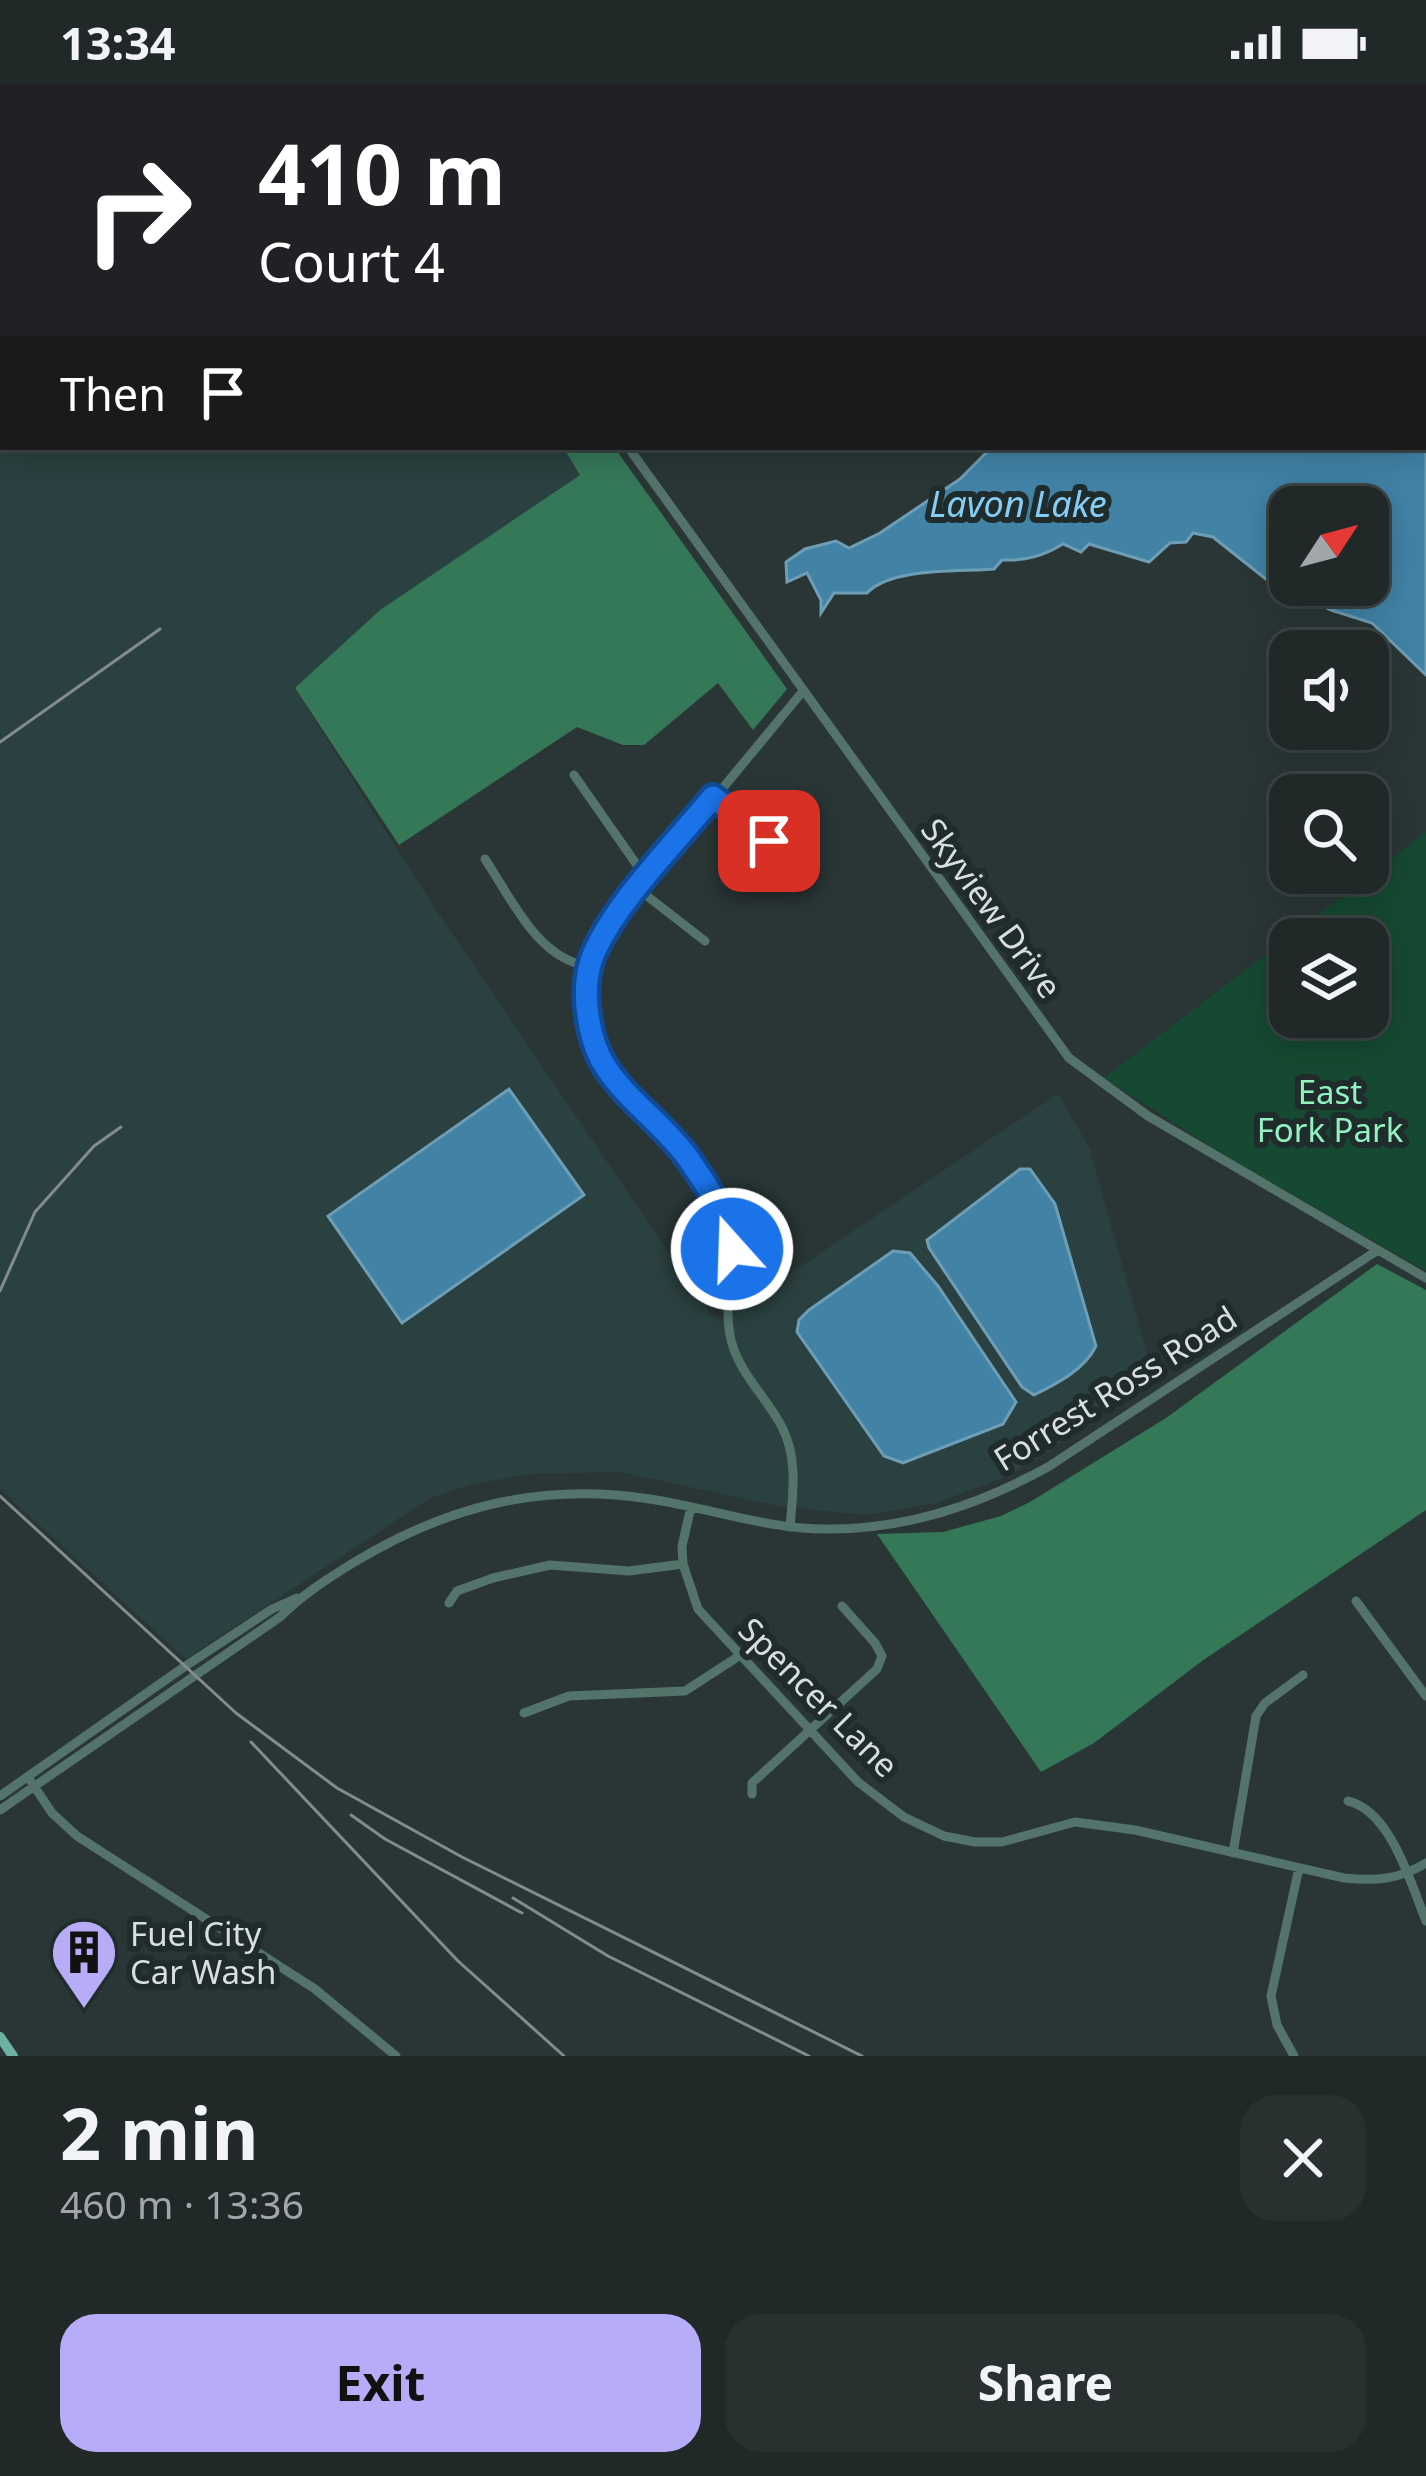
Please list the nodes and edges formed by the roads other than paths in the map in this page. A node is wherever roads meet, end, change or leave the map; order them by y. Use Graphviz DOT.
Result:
graph roads {
  1 [pos="630,450"];
  2 [pos="803,691"];
  3 [pos="574,775"];
  4 [pos="713,797"];
  5 [pos="769,841"];
  6 [pos="485,859"];
  7 [pos="646,878"];
  8 [pos="638,889"];
  9 [pos="705,941"];
  10 [pos="589,966"];
  11 [pos="1378,1250"];
  12 [pos="1426,1278"];
  13 [pos="691,1508"];
  14 [pos="790,1527"];
  15 [pos="683,1564"];
  16 [pos="302,1595"];
  17 [pos="1357,1601"];
  18 [pos="449,1603"];
  19 [pos="842,1606"];
  20 [pos="739,1656"];
  21 [pos="1304,1675"];
  22 [pos="1426,1696"];
  23 [pos="524,1712"];
  24 [pos="809,1730"];
  25 [pos="31,1781"];
  26 [pos="752,1794"];
  27 [pos="0,1796"];
  28 [pos="1348,1801"];
  29 [pos="0,1810"];
  30 [pos="1233,1853"];
  31 [pos="1426,1863"];
  32 [pos="1299,1868"];
  33 [pos="1408,1874"];
  34 [pos="1426,1921"];
  35 [pos="0,2037"];
  36 [pos="13,2056"];
  37 [pos="396,2056"];
  38 [pos="1294,2056"];
  1 -- 2 [label="street, Skyview Drive"];
  2 -- 4 [label="street"];
  2 -- 11 [label="street, Skyview Drive"];
  3 -- 7 [label="street"];
  4 -- 5 [label="street"];
  4 -- 7 [label="street"];
  6 -- 10 [label="street"];
  7 -- 8 [label="street"];
  8 -- 9 [label="street"];
  8 -- 10 [label="street"];
  10 -- 14 [label="street"];
  11 -- 12 [label="street, Skyview Drive"];
  11 -- 14 [label="street, Forrest Ross Road"];
  13 -- 14 [label="street, Forrest Ross Road"];
  13 -- 15 [label="street"];
  13 -- 16 [label="street, Forrest Ross Road"];
  15 -- 18 [label="street"];
  15 -- 20 [label="street, Spencer Lane"];
  16 -- 25 [label="street, Forrest Ross Road"];
  16 -- 25 [label="street"];
  17 -- 22 [label="street"];
  19 -- 24 [label="street"];
  20 -- 23 [label="street"];
  20 -- 24 [label="street, Spencer Lane"];
  21 -- 30 [label="street"];
  24 -- 26 [label="street"];
  24 -- 30 [label="street, Spencer Lane"];
  25 -- 27 [label="street"];
  25 -- 29 [label="street"];
  25 -- 37 [label="street"];
  28 -- 33 [label="street"];
  30 -- 32 [label="street, Spencer Lane"];
  31 -- 33 [label="street, Spencer Lane"];
  32 -- 33 [label="street, Spencer Lane"];
  32 -- 38 [label="street"];
  33 -- 34 [label="street"];
  35 -- 36 [label="main road"];
}
